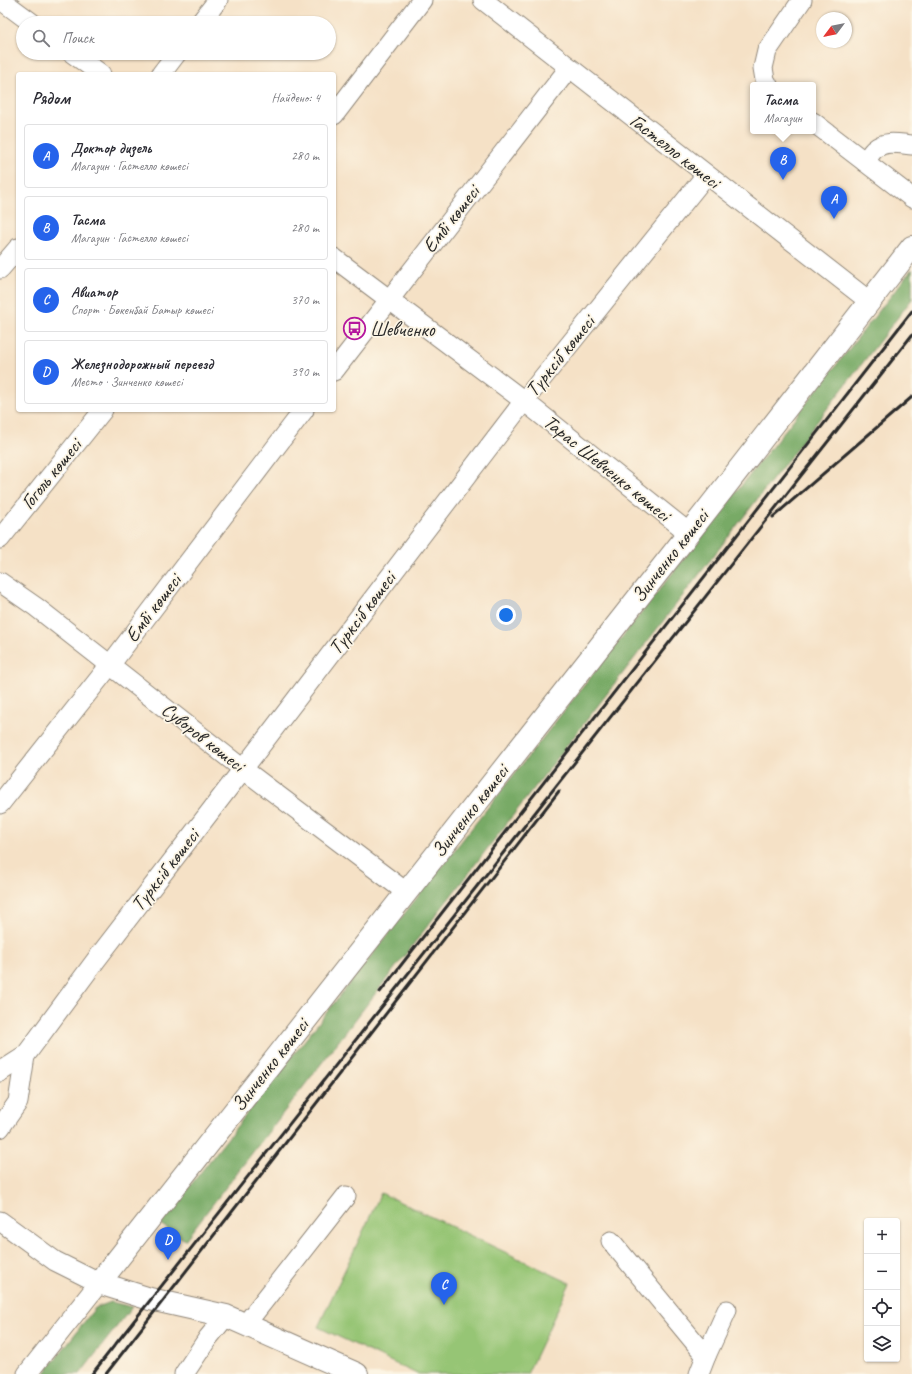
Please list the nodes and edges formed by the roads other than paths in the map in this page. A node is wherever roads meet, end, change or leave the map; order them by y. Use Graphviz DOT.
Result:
graph roads {
  1 [pos="218,0"];
  2 [pos="422,0"];
  3 [pos="483,0"];
  4 [pos="802,0"];
  5 [pos="5,5"];
  6 [pos="22,16"];
  7 [pos="205,16"];
  8 [pos="82,60"];
  9 [pos="172,60"];
  10 [pos="569,68"];
  11 [pos="98,72"];
  12 [pos="163,72"];
  13 [pos="766,82"];
  14 [pos="336,112"];
  15 [pos="816,124"];
  16 [pos="912,145"];
  17 [pos="865,162"];
  18 [pos="706,175"];
  19 [pos="912,198"];
  20 [pos="912,247"];
  21 [pos="16,250"];
  22 [pos="336,260"];
  23 [pos="0,269"];
  24 [pos="388,299"];
  25 [pos="869,301"];
  26 [pos="336,368"];
  27 [pos="524,401"];
  28 [pos="100,412"];
  29 [pos="302,412"];
  30 [pos="689,533"];
  31 [pos="0,539"];
  32 [pos="0,582"];
  33 [pos="110,664"];
  34 [pos="243,769"];
  35 [pos="0,804"];
  36 [pos="406,892"];
  37 [pos="25,1056"];
  38 [pos="0,1072"];
  39 [pos="0,1128"];
  40 [pos="346,1196"];
  41 [pos="0,1221"];
  42 [pos="611,1241"];
  43 [pos="99,1283"];
  44 [pos="727,1310"];
  45 [pos="235,1321"];
  46 [pos="706,1356"];
  47 [pos="27,1374"];
  48 [pos="184,1374"];
  49 [pos="357,1374"];
  50 [pos="699,1374"];
  1 -- 7 [label="street"];
  2 -- 14 [label="street"];
  3 -- 10 [label="street, Гастелло көшесі"];
  4 -- 13 [label="street"];
  5 -- 6 [label="street"];
  8 -- 11 [label="street"];
  9 -- 12 [label="street"];
  10 -- 18 [label="street, Гастелло көшесі"];
  10 -- 24 [label="street, Ембі көшесі"];
  15 -- 17 [label="street"];
  16 -- 17 [label="street"];
  17 -- 19 [label="street"];
  18 -- 25 [label="street, Гастелло көшесі"];
  18 -- 27 [label="street, Түрксіб көшесі"];
  20 -- 25 [label="main road, Зинченко көшесі"];
  21 -- 23 [label="street"];
  22 -- 24 [label="street, Тарас Шевченко көшесі"];
  24 -- 26 [label="street, Ембі көшесі"];
  24 -- 27 [label="street, Тарас Шевченко көшесі"];
  25 -- 30 [label="main road, Зинченко көшесі"];
  27 -- 30 [label="street, Тарас Шевченко көшесі"];
  27 -- 34 [label="street, Түрксіб көшесі"];
  28 -- 31 [label="street, Гоголь көшесі"];
  29 -- 33 [label="street, Ембі көшесі"];
  30 -- 36 [label="main road, Зинченко көшесі"];
  32 -- 33 [label="street, Суворов көшесі"];
  33 -- 34 [label="street, Суворов көшесі"];
  33 -- 35 [label="street, Ембі көшесі"];
  34 -- 36 [label="street, Суворов көшесі"];
  34 -- 37 [label="street, Түрксіб көшесі"];
  36 -- 43 [label="main road, Зинченко көшесі"];
  37 -- 38 [label="street, Түрксіб көшесі"];
  37 -- 39 [label="street, Түрксіб көшесі"];
  40 -- 45 [label="street"];
  41 -- 43 [label="street"];
  42 -- 46 [label="street"];
  43 -- 45 [label="main road"];
  43 -- 47 [label="street, Зинченко көшесі"];
  44 -- 46 [label="street"];
  45 -- 48 [label="street"];
  45 -- 49 [label="main road"];
  46 -- 50 [label="street"];
}
